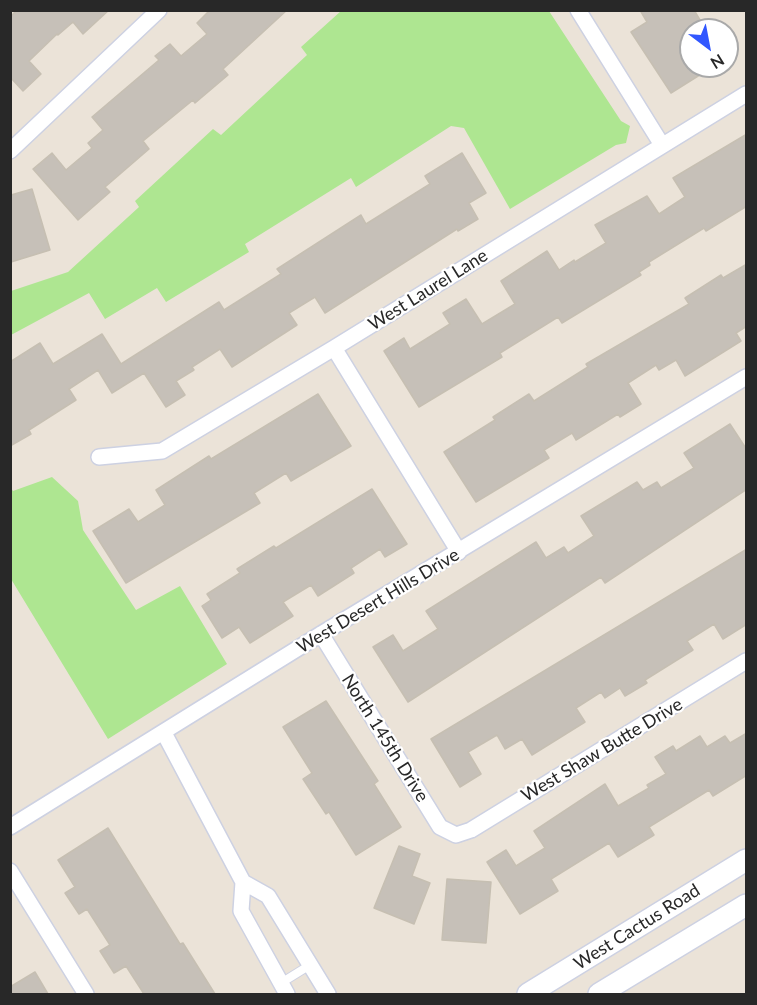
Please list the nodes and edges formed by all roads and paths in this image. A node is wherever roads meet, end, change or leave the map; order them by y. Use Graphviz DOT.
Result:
graph roads {
  1 [pos="159,10"];
  2 [pos="578,10"];
  3 [pos="747,94"];
  4 [pos="662,145"];
  5 [pos="10,151"];
  6 [pos="334,348"];
  7 [pos="747,377"];
  8 [pos="99,457"];
  9 [pos="459,552"];
  10 [pos="321,634"];
  11 [pos="747,662"];
  12 [pos="164,733"];
  13 [pos="10,827"];
  14 [pos="456,835"];
  15 [pos="747,860"];
  16 [pos="10,871"];
  17 [pos="243,882"];
  18 [pos="747,904"];
  19 [pos="310,965"];
  20 [pos="284,989"];
  21 [pos="86,994"];
  22 [pos="328,994"];
  23 [pos="528,994"];
  24 [pos="599,994"];
  1 -- 5 [label="street"];
  2 -- 4 [label="street"];
  3 -- 4 [label="street, West Laurel Lane"];
  4 -- 6 [label="street, West Laurel Lane"];
  6 -- 8 [label="street, West Laurel Lane"];
  6 -- 9 [label="street"];
  7 -- 9 [label="street, West Desert Hills Drive"];
  9 -- 10 [label="street, West Desert Hills Drive"];
  10 -- 12 [label="street, West Desert Hills Drive"];
  10 -- 14 [label="street, North 145th Drive"];
  11 -- 14 [label="street, West Shaw Butte Drive"];
  12 -- 13 [label="street, West Desert Hills Drive"];
  12 -- 17 [label="street"];
  15 -- 23 [label="main road, West Cactus Road"];
  16 -- 21 [label="street"];
  17 -- 19 [label="street"];
  17 -- 20 [label="street"];
  18 -- 24 [label="main road, West Cactus Road"];
  19 -- 20 [label="lane"];
  19 -- 22 [label="street"];
}
